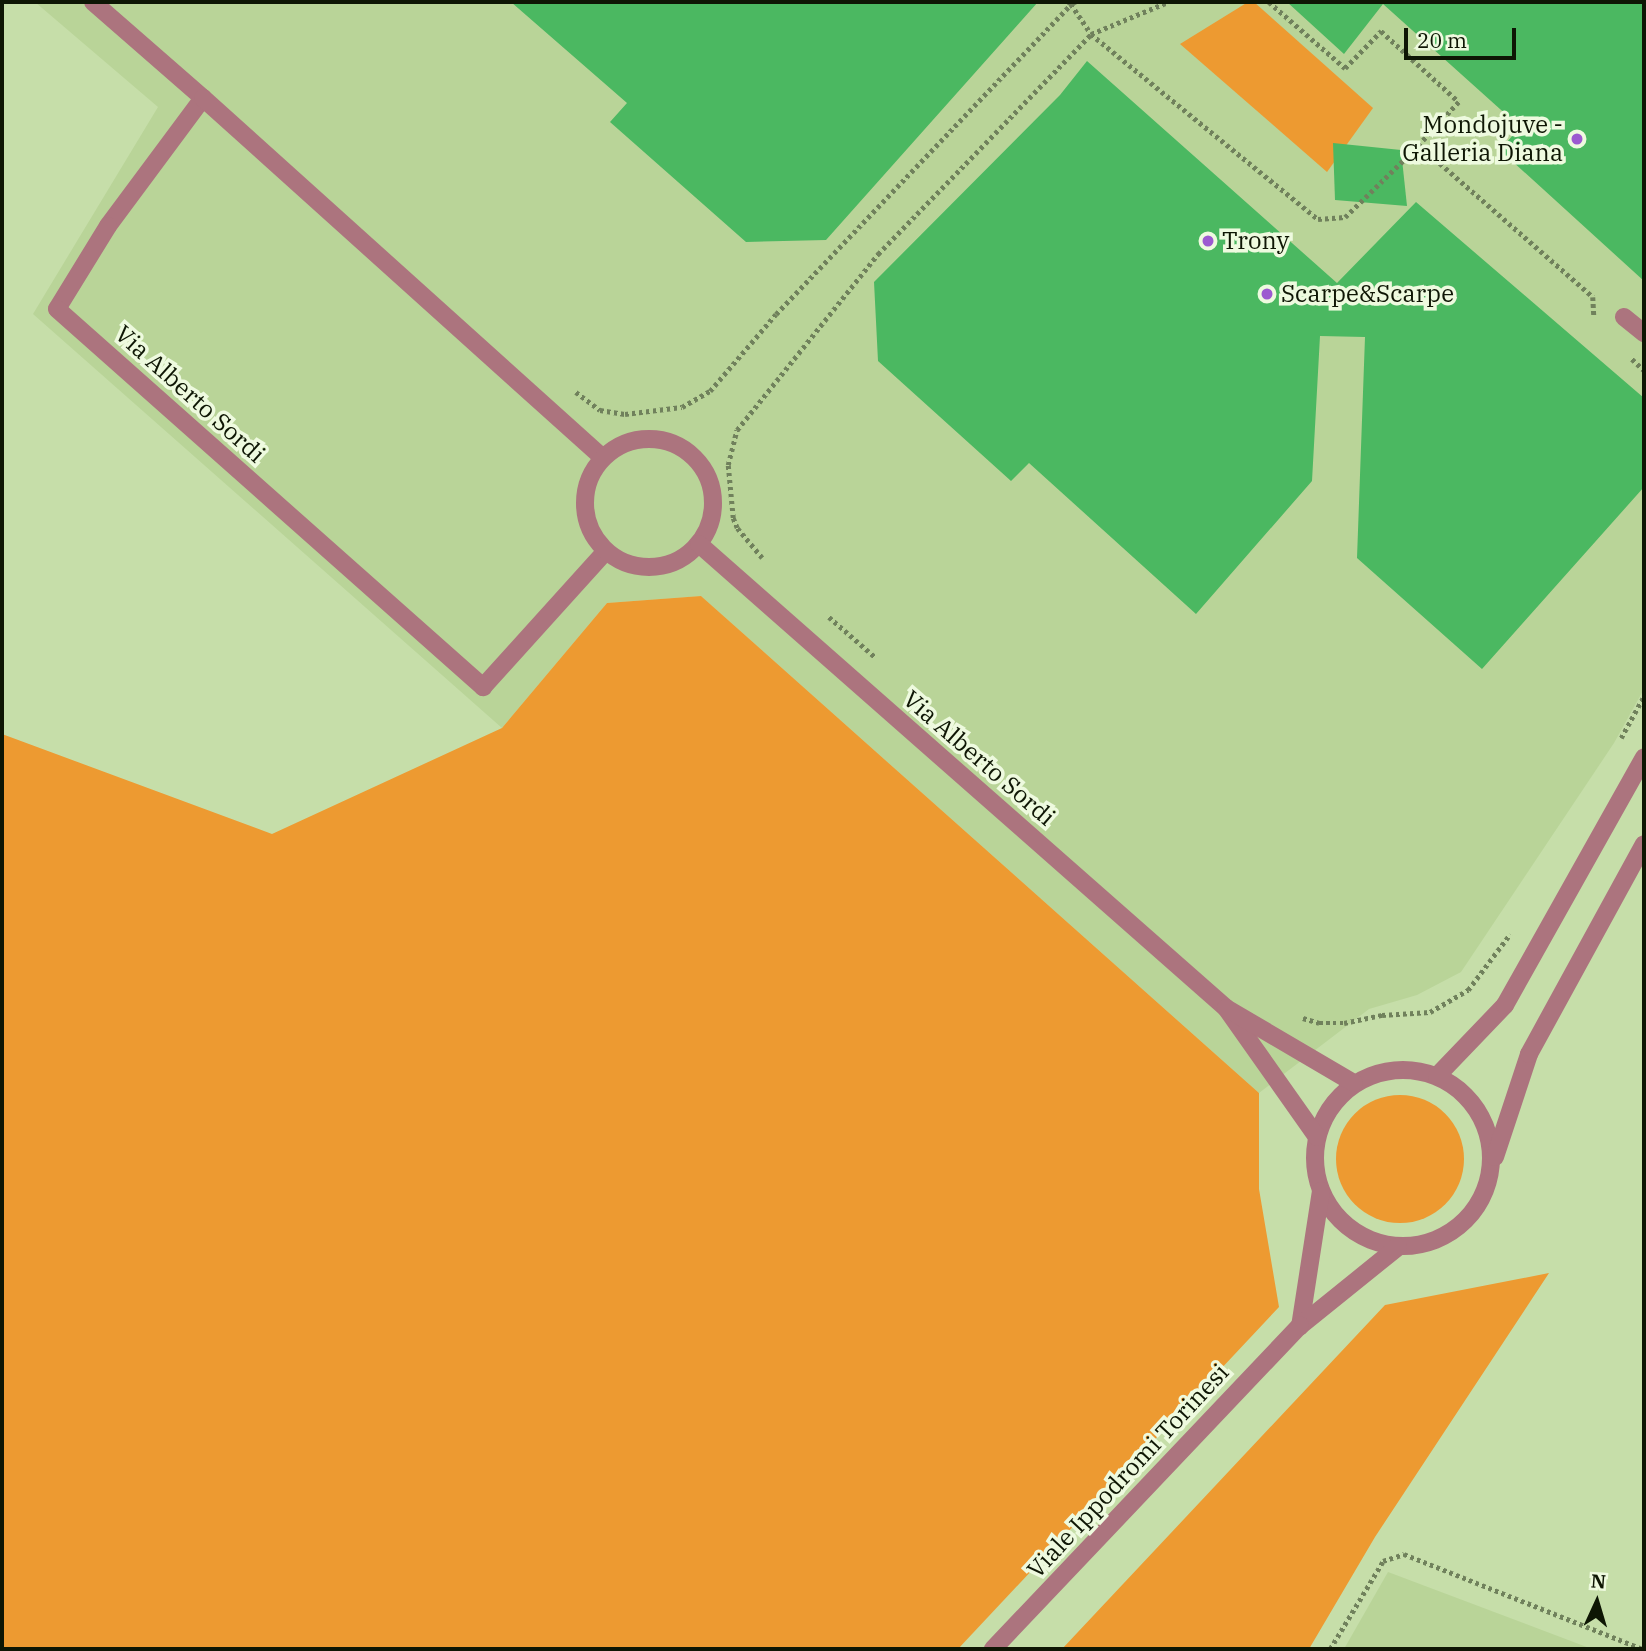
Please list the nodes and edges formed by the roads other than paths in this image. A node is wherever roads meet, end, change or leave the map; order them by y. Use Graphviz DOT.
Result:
graph roads {
  1 [pos="93,2"];
  2 [pos="203,97"];
  3 [pos="1625,317"];
  4 [pos="1644,334"];
  5 [pos="603,458"];
  6 [pos="699,544"];
  7 [pos="606,551"];
  8 [pos="1644,758"];
  9 [pos="1644,844"];
  10 [pos="1226,1008"];
  11 [pos="1437,1076"];
  12 [pos="1354,1083"];
  13 [pos="1317,1137"];
  14 [pos="1492,1167"];
  15 [pos="1321,1191"];
  16 [pos="1398,1247"];
  17 [pos="1300,1326"];
  18 [pos="993,1649"];
  1 -- 2 [label="street"];
  2 -- 5 [label="street"];
  2 -- 7 [label="street, Via Alberto Sordi"];
  3 -- 4 [label="street"];
  5 -- 6 [label="street"];
  5 -- 7 [label="street"];
  6 -- 7 [label="street"];
  6 -- 10 [label="street, Via Alberto Sordi"];
  8 -- 11 [label="street"];
  9 -- 14 [label="street"];
  10 -- 12 [label="street, Via Alberto Sordi"];
  10 -- 13 [label="street, Via Alberto Sordi"];
  11 -- 12 [label="street"];
  11 -- 14 [label="street"];
  12 -- 13 [label="street"];
  13 -- 15 [label="street"];
  14 -- 16 [label="street"];
  15 -- 16 [label="street"];
  15 -- 17 [label="street"];
  16 -- 17 [label="street, Viale Ippodromi Torinesi"];
  17 -- 18 [label="street, Viale Ippodromi Torinesi"];
}
